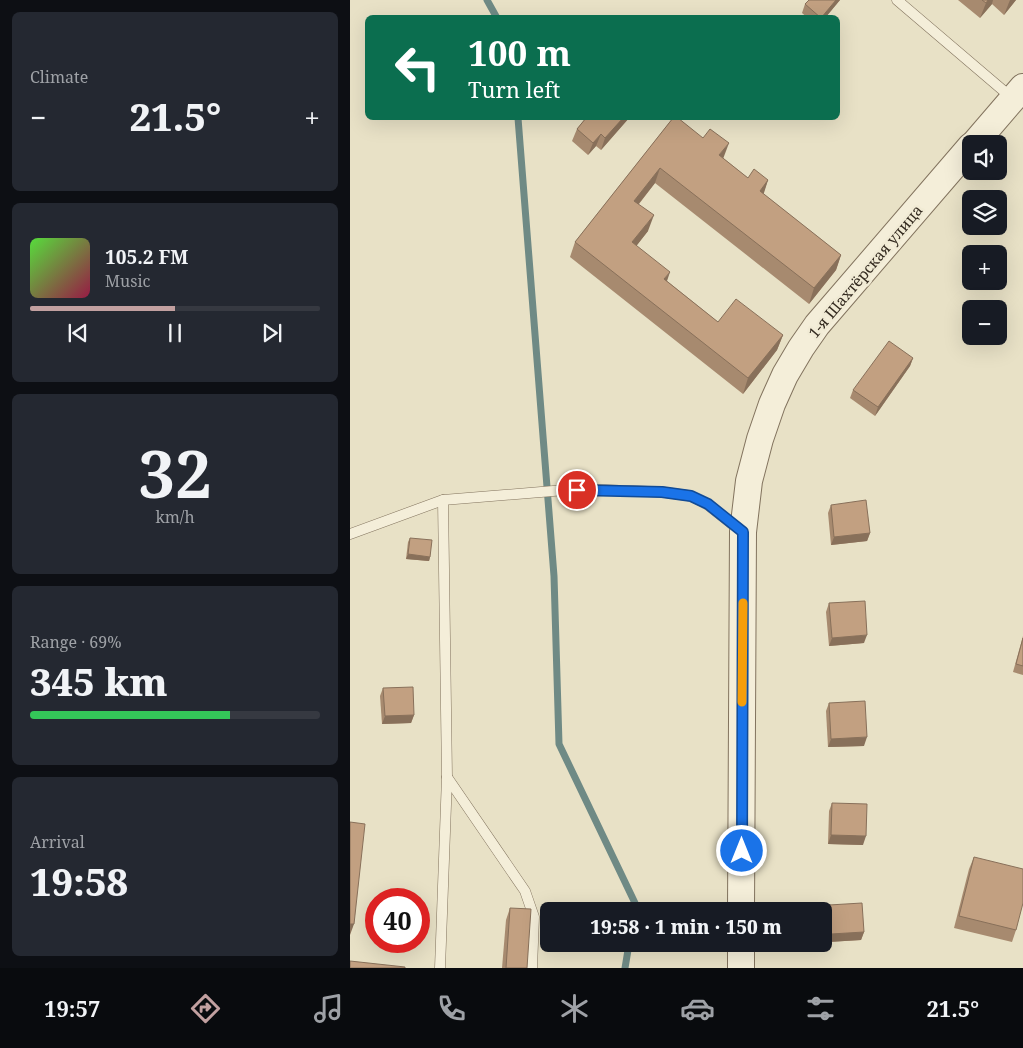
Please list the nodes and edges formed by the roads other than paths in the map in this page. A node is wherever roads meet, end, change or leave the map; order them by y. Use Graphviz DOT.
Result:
graph roads {
  1 [pos="897,0"];
  2 [pos="1018,93"];
  3 [pos="981,135"];
  4 [pos="962,157"];
  5 [pos="443,500"];
  6 [pos="743,532"];
  7 [pos="350,534"];
  8 [pos="447,777"];
  9 [pos="741,902"];
  10 [pos="741,952"];
  11 [pos="440,968"];
  12 [pos="532,968"];
  13 [pos="741,968"];
  1 -- 2 [label="lane"];
  2 -- 3 [label="street, 1-я Шахтёрская улица"];
  4 -- 6 [label="street, 1-я Шахтёрская улица"];
  5 -- 6 [label="lane"];
  5 -- 7 [label="lane"];
  5 -- 8 [label="lane"];
  6 -- 9 [label="street, 1-я Шахтёрская улица"];
  8 -- 11 [label="lane"];
  8 -- 12 [label="lane"];
  10 -- 13 [label="street"];
}
